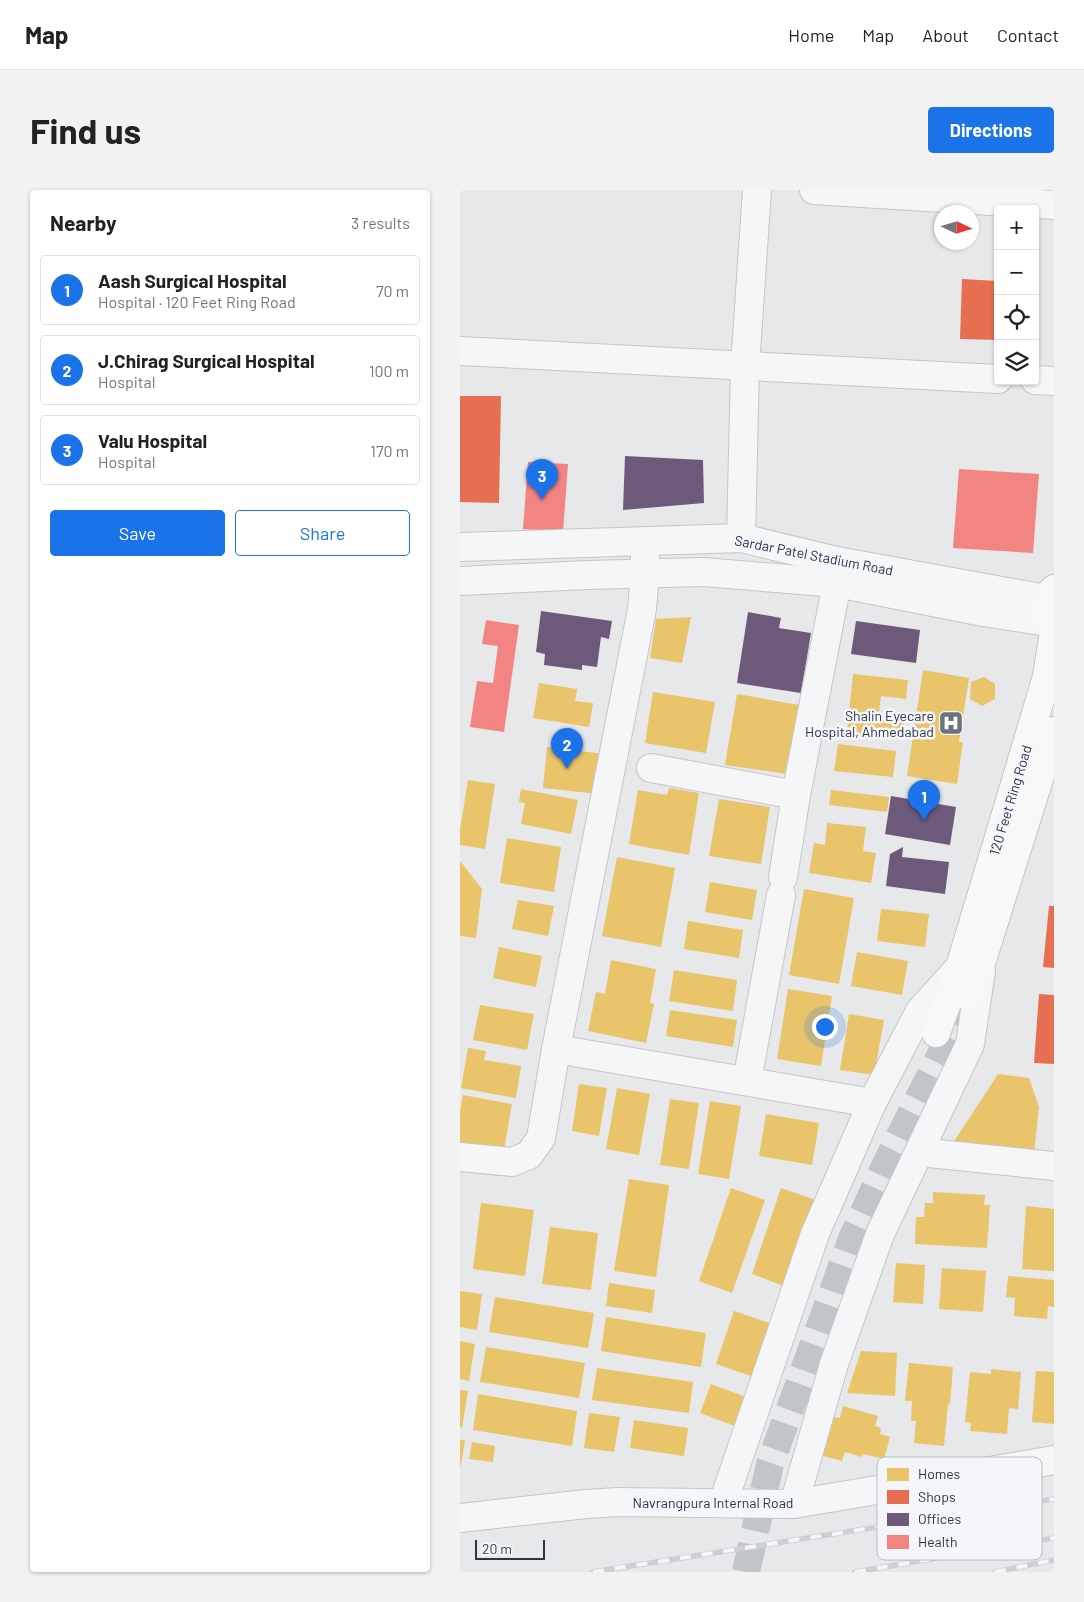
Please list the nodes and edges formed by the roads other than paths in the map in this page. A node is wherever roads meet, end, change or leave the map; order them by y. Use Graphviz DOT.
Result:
graph roads {
  1 [pos="757,190"];
  2 [pos="814,190"];
  3 [pos="1054,205"];
  4 [pos="460,351"];
  5 [pos="745,366"];
  6 [pos="994,379"];
  7 [pos="1039,380"];
  8 [pos="1054,381"];
  9 [pos="741,538"];
  10 [pos="645,542"];
  11 [pos="460,547"];
  12 [pos="837,572"];
  13 [pos="645,574"];
  14 [pos="460,581"];
  15 [pos="1051,614"];
  16 [pos="1054,731"];
  17 [pos="651,768"];
  18 [pos="796,795"];
  19 [pos="971,962"];
  20 [pos="960,1016"];
  21 [pos="936,1033"];
  22 [pos="556,1049"];
  23 [pos="746,1082"];
  24 [pos="872,1103"];
  25 [pos="919,1152"];
  26 [pos="460,1157"];
  27 [pos="1054,1166"];
  28 [pos="877,1490"];
  29 [pos="723,1503"];
  30 [pos="794,1504"];
  31 [pos="460,1518"];
  1 -- 5 [label="street"];
  2 -- 3 [label="street"];
  4 -- 5 [label="street"];
  5 -- 6 [label="street"];
  5 -- 9 [label="street"];
  7 -- 8 [label="street"];
  9 -- 10 [label="street, Sardar Patel Stadium Road"];
  9 -- 12 [label="street, Sardar Patel Stadium Road"];
  10 -- 11 [label="street, Sardar Patel Stadium Road"];
  10 -- 13 [label="street"];
  12 -- 13 [label="street, Sardar Patel Stadium Road"];
  12 -- 15 [label="street, Sardar Patel Stadium Road"];
  12 -- 18 [label="street"];
  13 -- 14 [label="street, Sardar Patel Stadium Road"];
  13 -- 22 [label="street"];
  15 -- 19 [label="main road, 120 Feet Ring Road"];
  16 -- 19 [label="main road, 120 Feet Ring Road"];
  17 -- 18 [label="street"];
  18 -- 23 [label="street"];
  19 -- 20 [label="main road"];
  19 -- 21 [label="main road"];
  19 -- 24 [label="street"];
  19 -- 25 [label="street"];
  22 -- 23 [label="street"];
  22 -- 26 [label="street"];
  23 -- 24 [label="street"];
  24 -- 29 [label="street"];
  25 -- 27 [label="street"];
  25 -- 30 [label="street"];
  28 -- 30 [label="street, Navrangpura Internal Road"];
  29 -- 30 [label="street, Navrangpura Internal Road"];
  29 -- 31 [label="street, Navrangpura Internal Road"];
}
